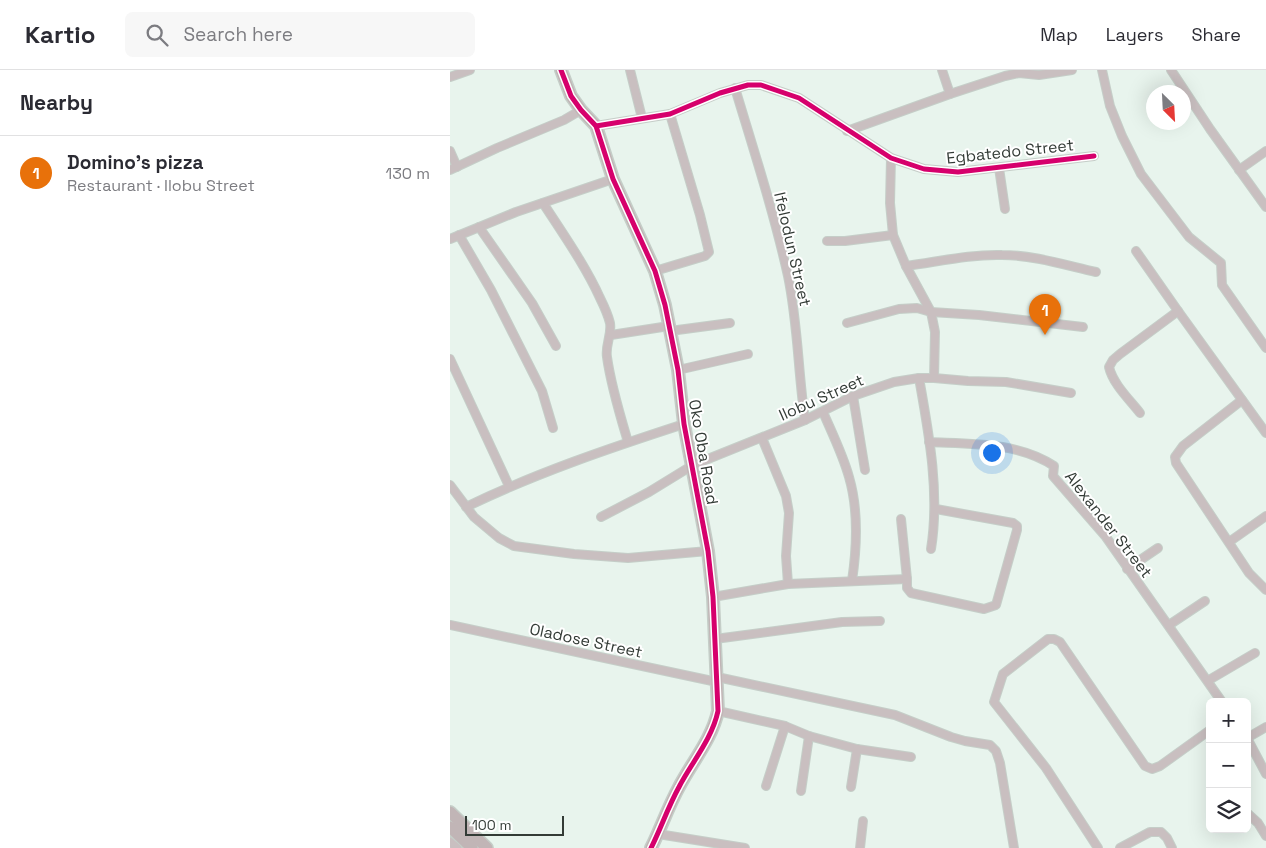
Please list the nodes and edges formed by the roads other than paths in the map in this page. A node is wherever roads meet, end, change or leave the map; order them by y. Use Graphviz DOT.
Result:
graph roads {
  1 [pos="470,70"];
  2 [pos="561,70"];
  3 [pos="630,70"];
  4 [pos="942,70"];
  5 [pos="1072,70"];
  6 [pos="1102,70"];
  7 [pos="1171,70"];
  8 [pos="450,77"];
  9 [pos="735,88"];
  10 [pos="950,94"];
  11 [pos="581,110"];
  12 [pos="670,114"];
  13 [pos="642,118"];
  14 [pos="596,126"];
  15 [pos="847,131"];
  16 [pos="450,151"];
  17 [pos="1266,151"];
  18 [pos="1094,156"];
  19 [pos="891,158"];
  20 [pos="999,168"];
  21 [pos="453,169"];
  22 [pos="1239,170"];
  23 [pos="614,179"];
  24 [pos="543,203"];
  25 [pos="1266,207"];
  26 [pos="1005,209"];
  27 [pos="479,227"];
  28 [pos="459,235"];
  29 [pos="893,235"];
  30 [pos="450,239"];
  31 [pos="827,240"];
  32 [pos="1136,251"];
  33 [pos="906,266"];
  34 [pos="656,270"];
  35 [pos="1096,272"];
  36 [pos="931,312"];
  37 [pos="1178,312"];
  38 [pos="730,323"];
  39 [pos="847,323"];
  40 [pos="670,328"];
  41 [pos="1083,328"];
  42 [pos="611,335"];
  43 [pos="556,346"];
  44 [pos="1266,348"];
  45 [pos="748,354"];
  46 [pos="450,359"];
  47 [pos="678,370"];
  48 [pos="919,378"];
  49 [pos="934,378"];
  50 [pos="1071,393"];
  51 [pos="853,396"];
  52 [pos="1242,400"];
  53 [pos="823,412"];
  54 [pos="1140,413"];
  55 [pos="805,420"];
  56 [pos="684,424"];
  57 [pos="554,428"];
  58 [pos="1266,433"];
  59 [pos="762,438"];
  60 [pos="628,442"];
  61 [pos="929,442"];
  62 [pos="693,465"];
  63 [pos="865,470"];
  64 [pos="509,486"];
  65 [pos="450,487"];
  66 [pos="466,507"];
  67 [pos="936,510"];
  68 [pos="601,516"];
  69 [pos="1266,516"];
  70 [pos="901,519"];
  71 [pos="1229,542"];
  72 [pos="1158,548"];
  73 [pos="931,550"];
  74 [pos="708,551"];
  75 [pos="1127,568"];
  76 [pos="907,579"];
  77 [pos="852,581"];
  78 [pos="788,584"];
  79 [pos="1266,590"];
  80 [pos="713,597"];
  81 [pos="1205,601"];
  82 [pos="880,621"];
  83 [pos="450,625"];
  84 [pos="1169,625"];
  85 [pos="715,639"];
  86 [pos="1255,652"];
  87 [pos="717,680"];
  88 [pos="1209,680"];
  89 [pos="1220,698"];
  90 [pos="718,710"];
  91 [pos="785,726"];
  92 [pos="1266,727"];
  93 [pos="1206,733"];
  94 [pos="809,736"];
  95 [pos="1251,736"];
  96 [pos="1250,743"];
  97 [pos="857,750"];
  98 [pos="911,756"];
  99 [pos="1266,774"];
  100 [pos="766,786"];
  101 [pos="851,787"];
  102 [pos="801,791"];
  103 [pos="450,812"];
  104 [pos="1251,816"];
  105 [pos="864,821"];
  106 [pos="450,826"];
  107 [pos="658,834"];
  108 [pos="1266,836"];
  109 [pos="450,842"];
  110 [pos="456,848"];
  111 [pos="472,848"];
  112 [pos="487,848"];
  113 [pos="651,848"];
  114 [pos="745,848"];
  115 [pos="860,848"];
  116 [pos="1014,848"];
  117 [pos="1098,848"];
  118 [pos="1120,848"];
  119 [pos="1172,848"];
  1 -- 8 [label="street"];
  2 -- 11 [label="street, Oko Oba Road"];
  3 -- 13 [label="street"];
  4 -- 10 [label="street"];
  5 -- 10 [label="street"];
  6 -- 44 [label="street"];
  7 -- 22 [label="street"];
  9 -- 12 [label="street, Egbatedo Street"];
  9 -- 15 [label="street, Egbatedo Street"];
  9 -- 55 [label="street, Ifelodun Street"];
  10 -- 15 [label="street"];
  11 -- 14 [label="street, Oko Oba Road"];
  11 -- 21 [label="street"];
  12 -- 13 [label="street, Egbatedo Street"];
  12 -- 34 [label="street"];
  13 -- 14 [label="street, Egbatedo Street"];
  14 -- 23 [label="street, Oko Oba Road"];
  15 -- 19 [label="street, Egbatedo Street"];
  16 -- 21 [label="street"];
  17 -- 22 [label="street"];
  18 -- 20 [label="street, Egbatedo Street"];
  19 -- 20 [label="street, Egbatedo Street"];
  19 -- 29 [label="street"];
  20 -- 26 [label="street"];
  22 -- 25 [label="street"];
  23 -- 24 [label="street"];
  23 -- 34 [label="street, Oko Oba Road"];
  24 -- 27 [label="street"];
  24 -- 42 [label="street"];
  27 -- 28 [label="street"];
  27 -- 43 [label="street"];
  28 -- 30 [label="street"];
  28 -- 57 [label="street"];
  29 -- 31 [label="street"];
  29 -- 33 [label="street"];
  32 -- 37 [label="street"];
  33 -- 35 [label="street"];
  33 -- 36 [label="street"];
  34 -- 40 [label="street, Oko Oba Road"];
  36 -- 39 [label="street"];
  36 -- 41 [label="street"];
  36 -- 49 [label="street"];
  37 -- 52 [label="street"];
  37 -- 54 [label="street"];
  38 -- 40 [label="street"];
  40 -- 42 [label="street"];
  40 -- 47 [label="street, Oko Oba Road"];
  42 -- 60 [label="street"];
  45 -- 47 [label="street"];
  46 -- 64 [label="street"];
  47 -- 56 [label="street, Oko Oba Road"];
  48 -- 49 [label="street, Ilobu Street"];
  48 -- 51 [label="street, Ilobu Street"];
  48 -- 61 [label="street"];
  49 -- 50 [label="street, Ilobu Street"];
  51 -- 53 [label="street, Ilobu Street"];
  51 -- 63 [label="street"];
  52 -- 58 [label="street"];
  52 -- 71 [label="street"];
  53 -- 55 [label="street, Ilobu Street"];
  53 -- 77 [label="street"];
  55 -- 59 [label="street, Ilobu Street"];
  56 -- 60 [label="street"];
  56 -- 62 [label="street, Oko Oba Road"];
  59 -- 62 [label="street, Ilobu Street"];
  59 -- 78 [label="street"];
  60 -- 64 [label="street"];
  61 -- 67 [label="street"];
  61 -- 75 [label="street, Alexander Street"];
  62 -- 68 [label="street, Ilobu Street"];
  62 -- 74 [label="street, Oko Oba Road"];
  64 -- 66 [label="street"];
  65 -- 66 [label="street"];
  66 -- 74 [label="street"];
  67 -- 73 [label="street"];
  67 -- 76 [label="street"];
  69 -- 71 [label="street"];
  70 -- 76 [label="street"];
  71 -- 79 [label="street"];
  72 -- 75 [label="street"];
  74 -- 80 [label="street, Oko Oba Road"];
  75 -- 84 [label="street, Alexander Street"];
  76 -- 77 [label="street"];
  77 -- 78 [label="street"];
  78 -- 80 [label="street"];
  80 -- 85 [label="street, Oko Oba Road"];
  81 -- 84 [label="street"];
  82 -- 85 [label="street"];
  83 -- 87 [label="street, Oladose Street"];
  84 -- 88 [label="street, Alexander Street"];
  85 -- 87 [label="street, Oko Oba Road"];
  86 -- 88 [label="street"];
  87 -- 90 [label="street, Oko Oba Road"];
  87 -- 116 [label="street, Oladose Street"];
  88 -- 89 [label="street, Alexander Street"];
  90 -- 91 [label="street"];
  90 -- 107 [label="street, Oko Oba Road"];
  91 -- 94 [label="street"];
  91 -- 100 [label="street"];
  92 -- 95 [label="street"];
  93 -- 117 [label="street"];
  94 -- 97 [label="street"];
  94 -- 102 [label="street"];
  96 -- 99 [label="street"];
  97 -- 98 [label="street"];
  97 -- 101 [label="street"];
  103 -- 112 [label="street"];
  104 -- 108 [label="street"];
  105 -- 115 [label="street"];
  106 -- 111 [label="street"];
  107 -- 113 [label="street, Oko Oba Road"];
  107 -- 114 [label="street"];
  109 -- 110 [label="street"];
  118 -- 119 [label="street"];
}
